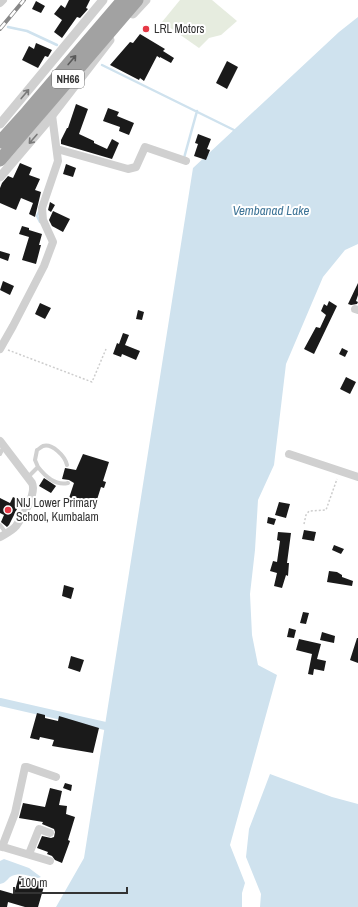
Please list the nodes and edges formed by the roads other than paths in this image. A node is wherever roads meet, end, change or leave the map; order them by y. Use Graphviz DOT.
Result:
graph roads {
  1 [pos="3,0"];
  2 [pos="104,0"];
  3 [pos="123,0"];
  4 [pos="137,0"];
  5 [pos="146,0"];
  6 [pos="0,3"];
  7 [pos="52,115"];
  8 [pos="0,124"];
  9 [pos="0,142"];
  10 [pos="57,149"];
  11 [pos="0,160"];
  12 [pos="186,161"];
  13 [pos="0,176"];
  14 [pos="0,348"];
  15 [pos="2,443"];
  16 [pos="0,454"];
  17 [pos="289,454"];
  18 [pos="67,465"];
  19 [pos="38,467"];
  20 [pos="28,477"];
  21 [pos="358,477"];
  22 [pos="68,483"];
  23 [pos="0,525"];
  24 [pos="3,535"];
  25 [pos="56,777"];
  26 [pos="50,833"];
  27 [pos="1,846"];
  28 [pos="30,854"];
  29 [pos="50,862"];
  1 -- 6 [label="street"];
  8 -- 2 [label="street, one-way"];
  9 -- 3 [label="highway, NH66, one-way"];
  4 -- 11 [label="highway, NH66"];
  5 -- 7 [label="street"];
  7 -- 10 [label="street"];
  7 -- 13 [label="street, one-way"];
  10 -- 12 [label="street"];
  10 -- 14 [label="street"];
  15 -- 16 [label="lane"];
  15 -- 20 [label="street"];
  17 -- 21 [label="street"];
  18 -- 19 [label="lane"];
  19 -- 20 [label="lane"];
  19 -- 22 [label="lane"];
  20 -- 24 [label="street"];
  23 -- 24 [label="lane"];
  25 -- 27 [label="street"];
  26 -- 28 [label="street"];
  27 -- 28 [label="street"];
  28 -- 29 [label="street"];
}
